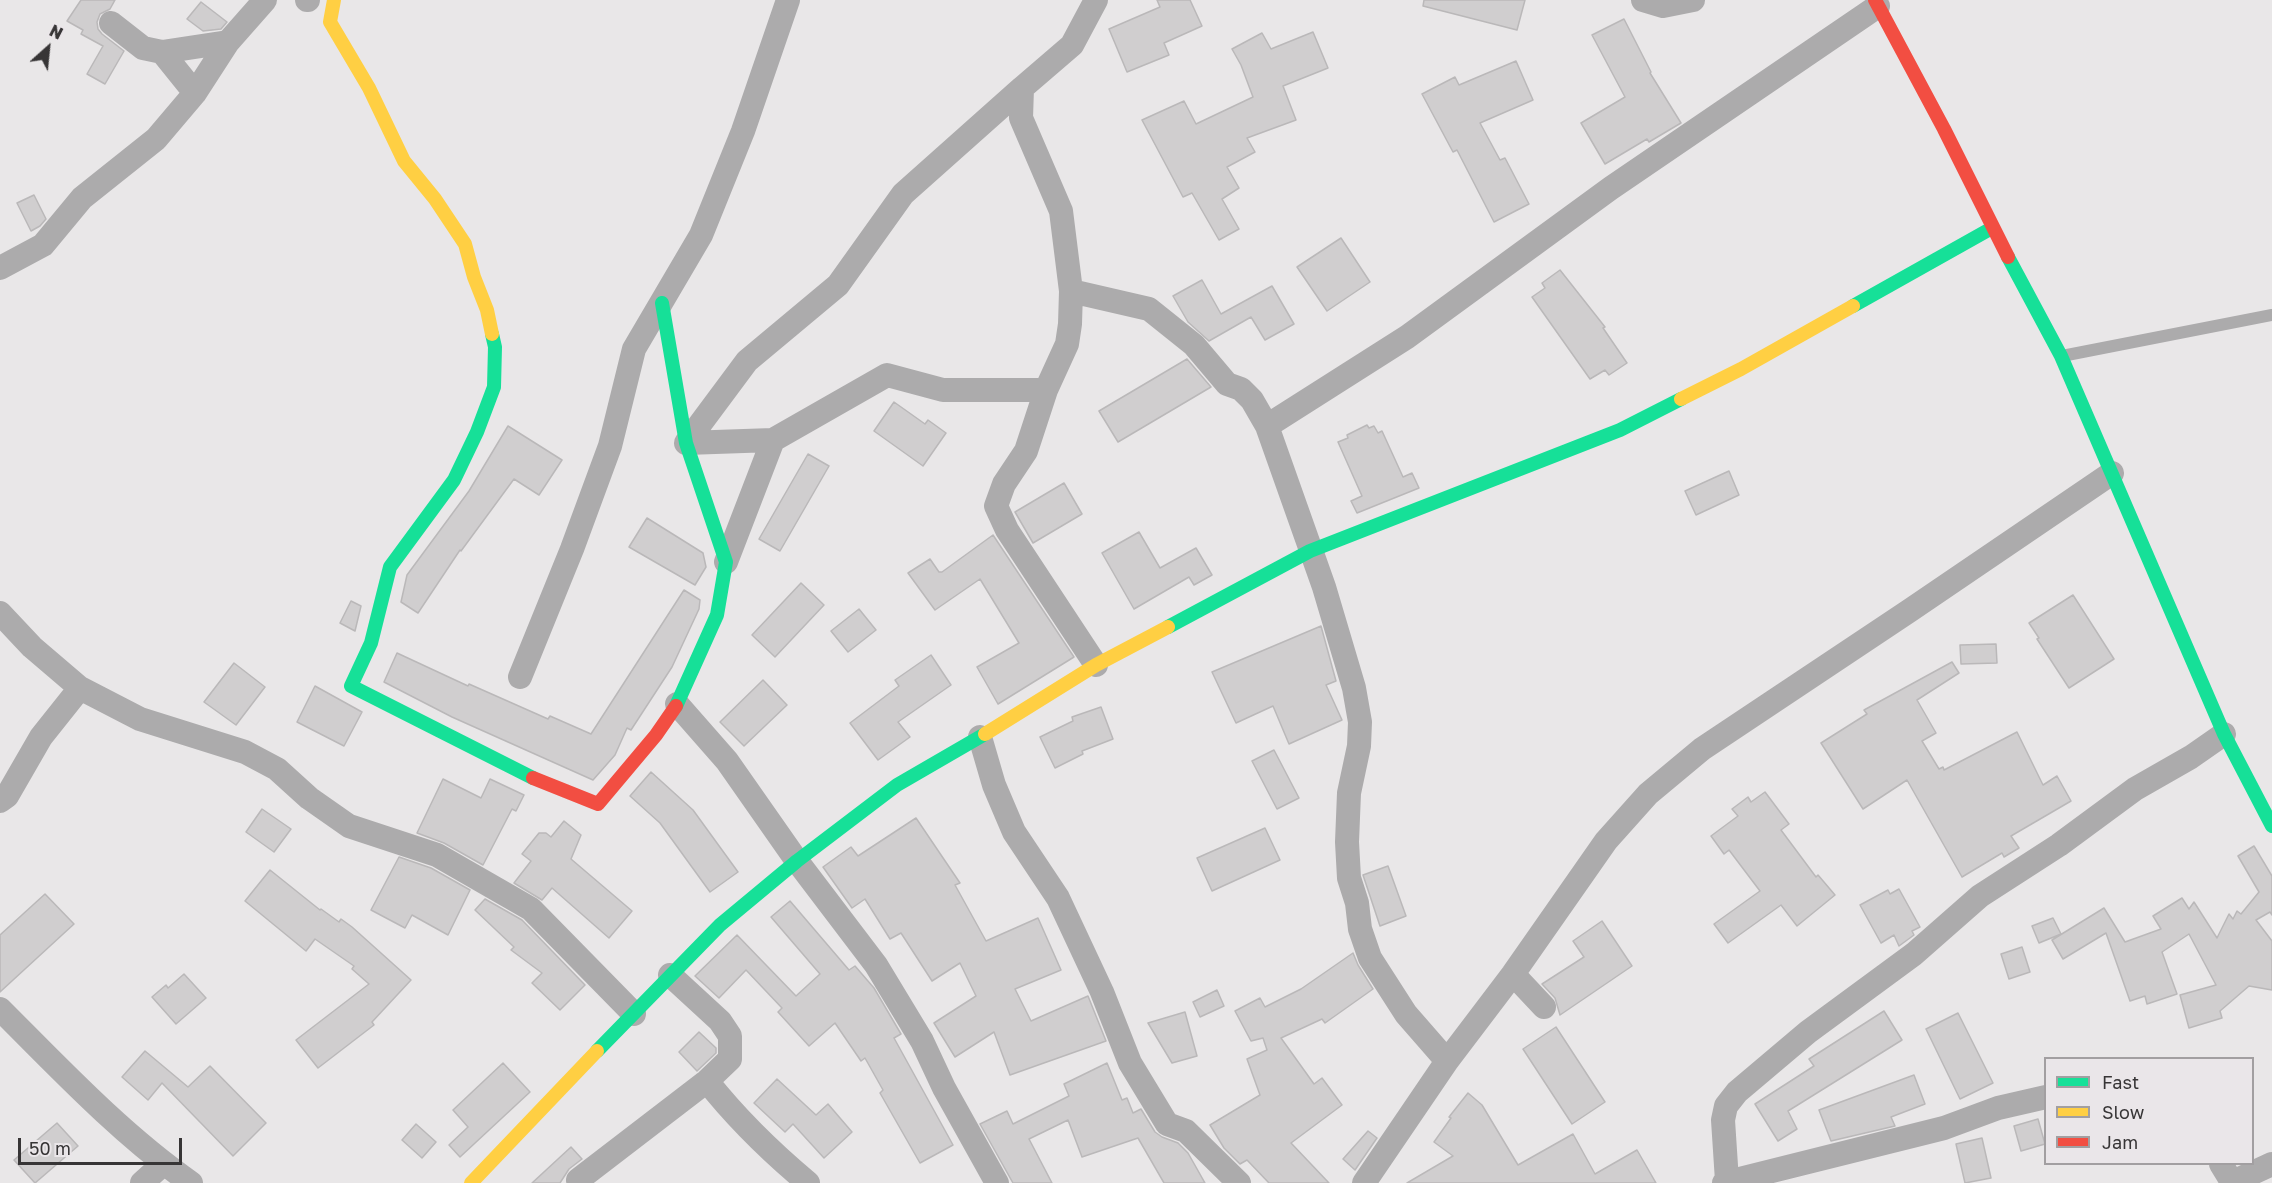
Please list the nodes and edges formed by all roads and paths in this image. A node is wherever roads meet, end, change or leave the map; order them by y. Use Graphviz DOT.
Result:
graph roads {
  1 [pos="265,0"];
  2 [pos="334,0"];
  3 [pos="788,0"];
  4 [pos="1096,0"];
  5 [pos="1644,0"];
  6 [pos="1693,0"];
  7 [pos="1876,3"];
  8 [pos="111,23"];
  9 [pos="228,42"];
  10 [pos="162,52"];
  11 [pos="1022,88"];
  12 [pos="195,93"];
  13 [pos="1992,228"];
  14 [pos="0,268"];
  15 [pos="1071,291"];
  16 [pos="662,303"];
  17 [pos="2272,315"];
  18 [pos="2061,356"];
  19 [pos="1046,390"];
  20 [pos="1267,426"];
  21 [pos="773,440"];
  22 [pos="686,443"];
  23 [pos="2112,473"];
  24 [pos="1310,551"];
  25 [pos="726,562"];
  26 [pos="0,613"];
  27 [pos="1096,665"];
  28 [pos="520,677"];
  29 [pos="80,688"];
  30 [pos="677,704"];
  31 [pos="2224,734"];
  32 [pos="980,737"];
  33 [pos="0,801"];
  34 [pos="2272,826"];
  35 [pos="797,861"];
  36 [pos="1513,974"];
  37 [pos="670,975"];
  38 [pos="1544,1007"];
  39 [pos="0,1009"];
  40 [pos="634,1014"];
  41 [pos="1447,1061"];
  42 [pos="707,1081"];
  43 [pos="2044,1097"];
  44 [pos="164,1164"];
  45 [pos="2272,1164"];
  46 [pos="2222,1165"];
  47 [pos="578,1180"];
  48 [pos="472,1182"];
  49 [pos="1725,1182"];
  50 [pos="142,1183"];
  51 [pos="190,1183"];
  52 [pos="808,1183"];
  53 [pos="997,1183"];
  54 [pos="1239,1183"];
  55 [pos="1364,1183"];
  56 [pos="2231,1183"];
  1 -- 9 [label="street"];
  2 -- 30 [label="street"];
  3 -- 16 [label="street"];
  4 -- 11 [label="street"];
  5 -- 6 [label="street"];
  7 -- 13 [label="street"];
  7 -- 20 [label="street"];
  8 -- 10 [label="street"];
  9 -- 10 [label="street"];
  9 -- 12 [label="street"];
  10 -- 12 [label="street"];
  11 -- 15 [label="street"];
  11 -- 22 [label="street"];
  12 -- 14 [label="street"];
  13 -- 18 [label="street"];
  13 -- 24 [label="street"];
  15 -- 19 [label="street"];
  15 -- 20 [label="street"];
  16 -- 22 [label="street"];
  16 -- 28 [label="street"];
  17 -- 18 [label="lane"];
  18 -- 23 [label="street"];
  19 -- 21 [label="street"];
  19 -- 27 [label="street"];
  20 -- 24 [label="street"];
  21 -- 22 [label="street"];
  21 -- 25 [label="street"];
  22 -- 25 [label="street"];
  23 -- 31 [label="street"];
  23 -- 36 [label="street"];
  24 -- 27 [label="street"];
  24 -- 41 [label="street"];
  25 -- 30 [label="street"];
  26 -- 29 [label="street"];
  27 -- 32 [label="street"];
  29 -- 33 [label="street"];
  29 -- 40 [label="street"];
  30 -- 35 [label="street"];
  31 -- 34 [label="street"];
  31 -- 49 [label="street"];
  32 -- 35 [label="street"];
  32 -- 54 [label="street"];
  35 -- 37 [label="street"];
  35 -- 53 [label="street"];
  36 -- 38 [label="street"];
  36 -- 41 [label="street"];
  37 -- 40 [label="street"];
  37 -- 42 [label="street"];
  39 -- 44 [label="street"];
  40 -- 48 [label="street"];
  41 -- 55 [label="street"];
  42 -- 47 [label="street"];
  42 -- 52 [label="street"];
  43 -- 49 [label="street"];
  44 -- 50 [label="street"];
  44 -- 51 [label="street"];
  45 -- 56 [label="street"];
  46 -- 56 [label="street"];
}
